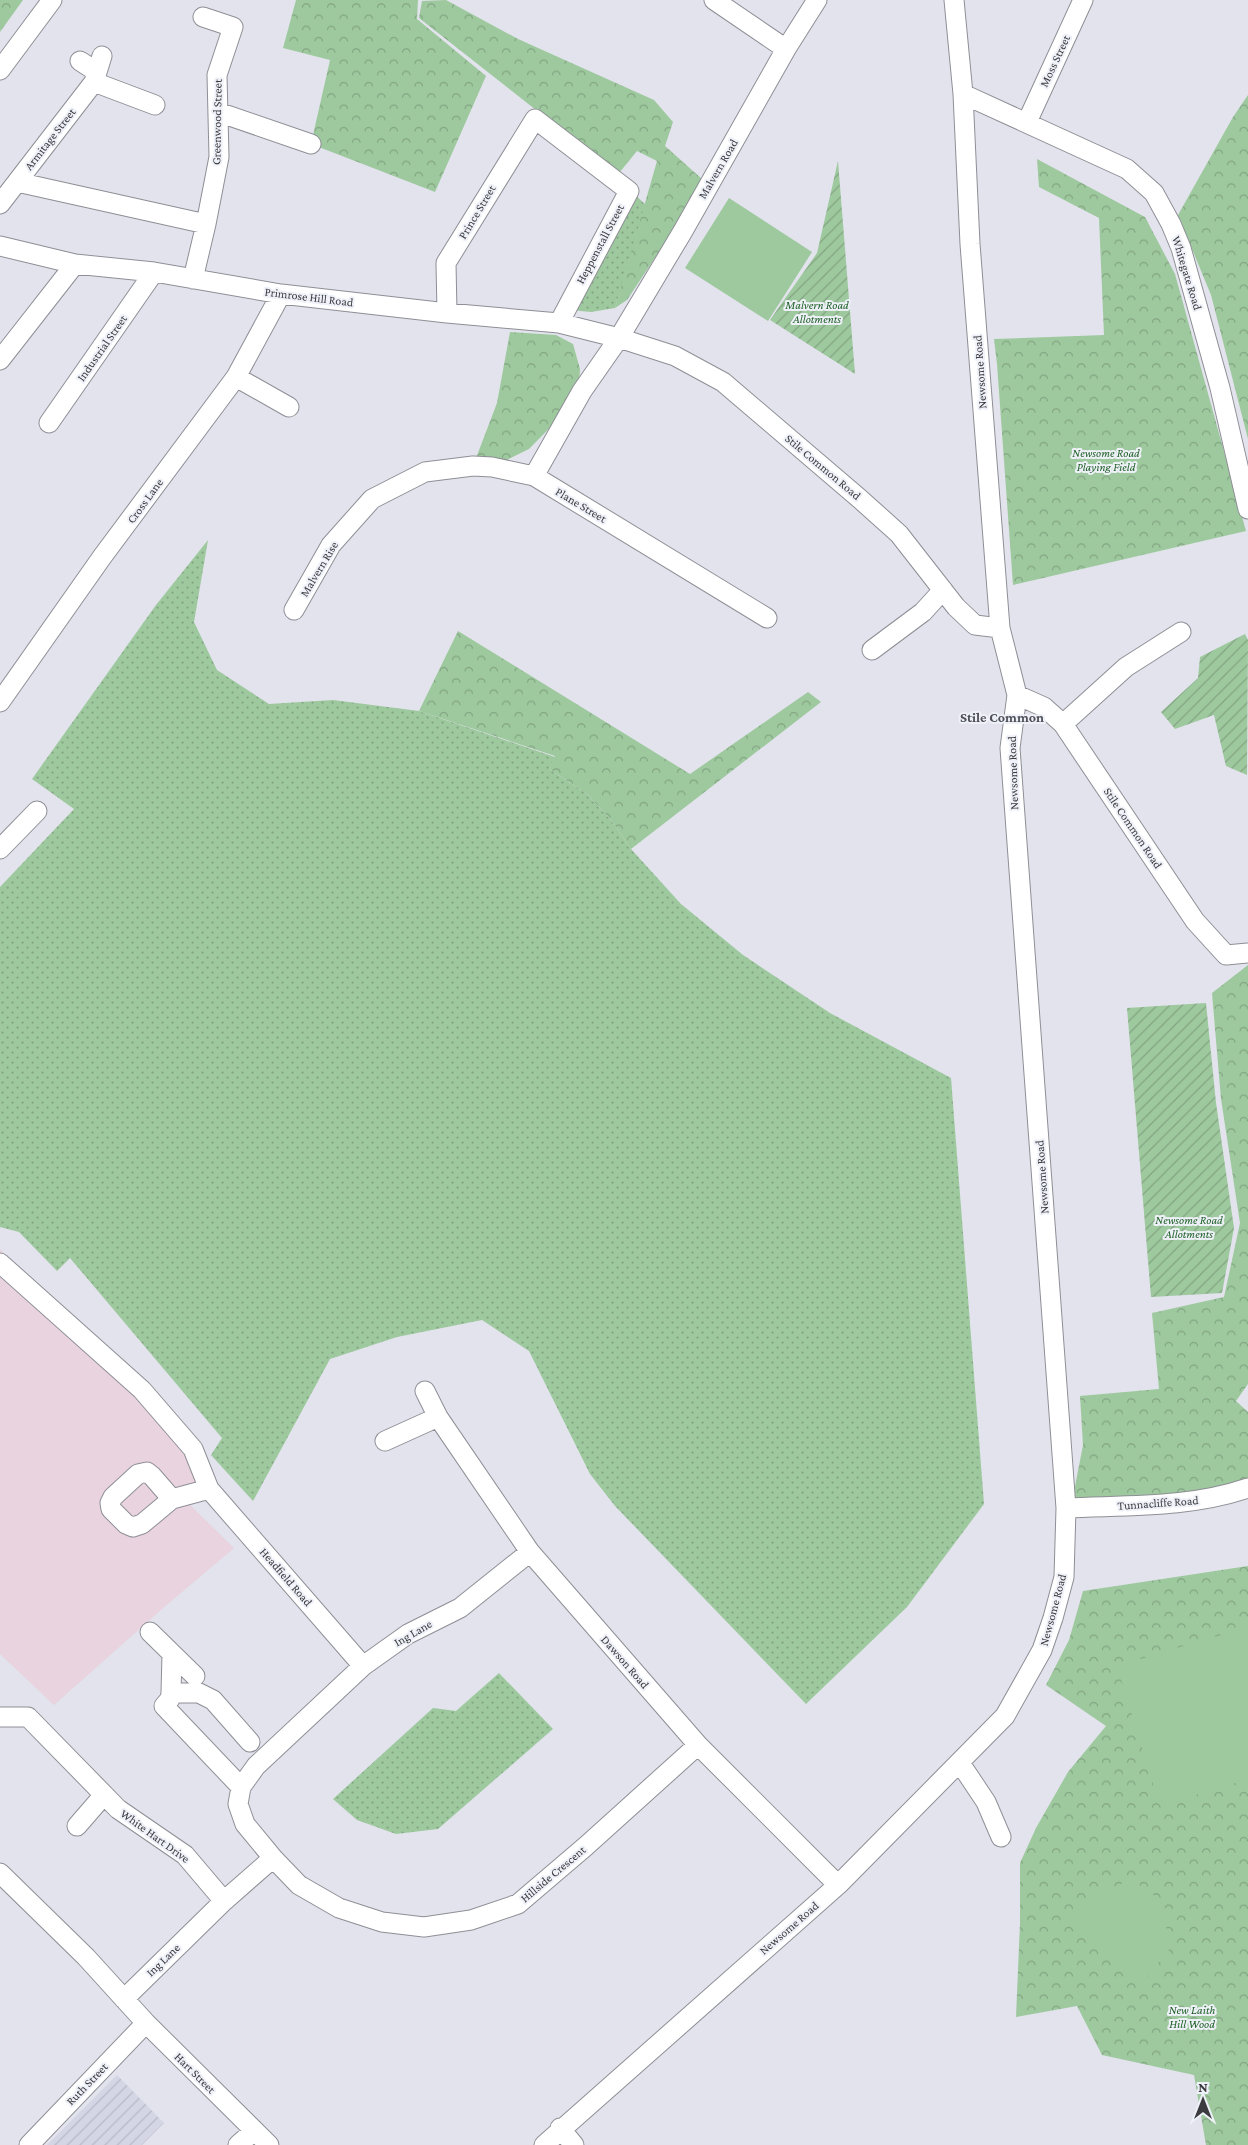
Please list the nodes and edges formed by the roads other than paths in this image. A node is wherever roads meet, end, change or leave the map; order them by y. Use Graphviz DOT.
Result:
graph roads {
  1 [pos="52,0"];
  2 [pos="714,0"];
  3 [pos="817,0"];
  4 [pos="954,0"];
  5 [pos="1083,0"];
  6 [pos="203,17"];
  7 [pos="786,49"];
  8 [pos="80,62"];
  9 [pos="0,70"];
  10 [pos="98,70"];
  11 [pos="963,94"];
  12 [pos="155,104"];
  13 [pos="218,112"];
  14 [pos="535,119"];
  15 [pos="1027,122"];
  16 [pos="311,144"];
  17 [pos="17,182"];
  18 [pos="0,204"];
  19 [pos="206,224"];
  20 [pos="0,246"];
  21 [pos="75,264"];
  22 [pos="154,272"];
  23 [pos="193,279"];
  24 [pos="281,294"];
  25 [pos="447,313"];
  26 [pos="559,322"];
  27 [pos="619,338"];
  28 [pos="0,360"];
  29 [pos="236,377"];
  30 [pos="289,407"];
  31 [pos="50,423"];
  32 [pos="534,476"];
  33 [pos="1248,509"];
  34 [pos="943,590"];
  35 [pos="294,610"];
  36 [pos="767,618"];
  37 [pos="1000,628"];
  38 [pos="1181,632"];
  39 [pos="872,650"];
  40 [pos="1016,695"];
  41 [pos="0,702"];
  42 [pos="1063,724"];
  43 [pos="37,811"];
  44 [pos="0,849"];
  45 [pos="1248,953"];
  46 [pos="0,1263"];
  47 [pos="425,1391"];
  48 [pos="438,1417"];
  49 [pos="385,1441"];
  50 [pos="1248,1488"];
  51 [pos="209,1489"];
  52 [pos="176,1497"];
  53 [pos="1066,1508"];
  54 [pos="530,1552"];
  55 [pos="150,1632"];
  56 [pos="172,1654"];
  57 [pos="363,1666"];
  58 [pos="195,1676"];
  59 [pos="167,1699"];
  60 [pos="0,1717"];
  61 [pos="250,1742"];
  62 [pos="698,1745"];
  63 [pos="960,1763"];
  64 [pos="241,1787"];
  65 [pos="104,1796"];
  66 [pos="77,1826"];
  67 [pos="1001,1837"];
  68 [pos="273,1858"];
  69 [pos="0,1873"];
  70 [pos="838,1885"];
  71 [pos="224,1901"];
  72 [pos="124,1999"];
  73 [pos="146,2023"];
  74 [pos="560,2128"];
  75 [pos="254,2131"];
  76 [pos="29,2145"];
  77 [pos="238,2145"];
  78 [pos="269,2145"];
  79 [pos="544,2145"];
  80 [pos="574,2145"];
  1 -- 9 [label="street"];
  2 -- 7 [label="street"];
  3 -- 7 [label="street, Malvern Road"];
  4 -- 11 [label="street, Newsome Road"];
  5 -- 15 [label="street, Moss Street"];
  6 -- 13 [label="street, Greenwood Street"];
  7 -- 27 [label="street, Malvern Road"];
  8 -- 10 [label="street"];
  10 -- 12 [label="street"];
  10 -- 17 [label="street, Armitage Street"];
  11 -- 15 [label="street, Whitegate Road"];
  11 -- 37 [label="street, Newsome Road"];
  13 -- 16 [label="street"];
  13 -- 19 [label="street, Greenwood Street"];
  14 -- 25 [label="street, Prince Street"];
  14 -- 26 [label="street, Heppenstall Street"];
  15 -- 33 [label="street, Whitegate Road"];
  17 -- 18 [label="street, Armitage Street"];
  17 -- 19 [label="street"];
  19 -- 23 [label="street, Greenwood Street"];
  20 -- 21 [label="street, Primrose Hill Road"];
  21 -- 22 [label="street, Primrose Hill Road"];
  21 -- 28 [label="street"];
  22 -- 23 [label="street, Primrose Hill Road"];
  22 -- 31 [label="street, Industrial Street"];
  23 -- 24 [label="street, Primrose Hill Road"];
  24 -- 25 [label="street, Primrose Hill Road"];
  24 -- 29 [label="street, Cross Lane"];
  25 -- 26 [label="street, Primrose Hill Road"];
  26 -- 27 [label="street, Primrose Hill Road"];
  27 -- 32 [label="street"];
  27 -- 34 [label="street, Stile Common Road"];
  29 -- 30 [label="street"];
  29 -- 41 [label="street, Cross Lane"];
  32 -- 35 [label="street, Malvern Rise"];
  32 -- 36 [label="street, Plane Street"];
  34 -- 37 [label="street, Stile Common Road"];
  34 -- 39 [label="street"];
  37 -- 40 [label="street, Newsome Road"];
  38 -- 42 [label="street"];
  40 -- 42 [label="street, Stile Common Road"];
  40 -- 53 [label="street, Newsome Road"];
  42 -- 45 [label="street, Stile Common Road"];
  43 -- 44 [label="street"];
  46 -- 51 [label="street"];
  47 -- 48 [label="street, Dawson Road"];
  48 -- 49 [label="street"];
  48 -- 54 [label="street, Dawson Road"];
  50 -- 53 [label="street, Tunnacliffe Road"];
  51 -- 52 [label="street"];
  51 -- 57 [label="street, Headfield Road"];
  53 -- 63 [label="street, Newsome Road"];
  54 -- 57 [label="street, Ing Lane"];
  54 -- 62 [label="street, Dawson Road"];
  55 -- 56 [label="street"];
  56 -- 58 [label="street"];
  56 -- 59 [label="street"];
  57 -- 64 [label="street, Ing Lane"];
  59 -- 61 [label="street"];
  59 -- 64 [label="street"];
  60 -- 65 [label="street, White Hart Drive"];
  62 -- 68 [label="street, Hillside Crescent"];
  62 -- 70 [label="street, Dawson Road"];
  63 -- 67 [label="street"];
  63 -- 70 [label="street, Newsome Road"];
  64 -- 68 [label="street"];
  65 -- 66 [label="street"];
  65 -- 71 [label="street, White Hart Drive"];
  68 -- 71 [label="street, Ing Lane"];
  69 -- 72 [label="street"];
  70 -- 74 [label="street, Newsome Road"];
  71 -- 72 [label="street, Ing Lane"];
  72 -- 73 [label="street, Hart Street"];
  73 -- 75 [label="street, Hart Street"];
  73 -- 76 [label="street, Ruth Street"];
  74 -- 79 [label="street, Newsome Road"];
  74 -- 80 [label="street"];
  75 -- 77 [label="street"];
  75 -- 78 [label="street, Hart Street"];
}
